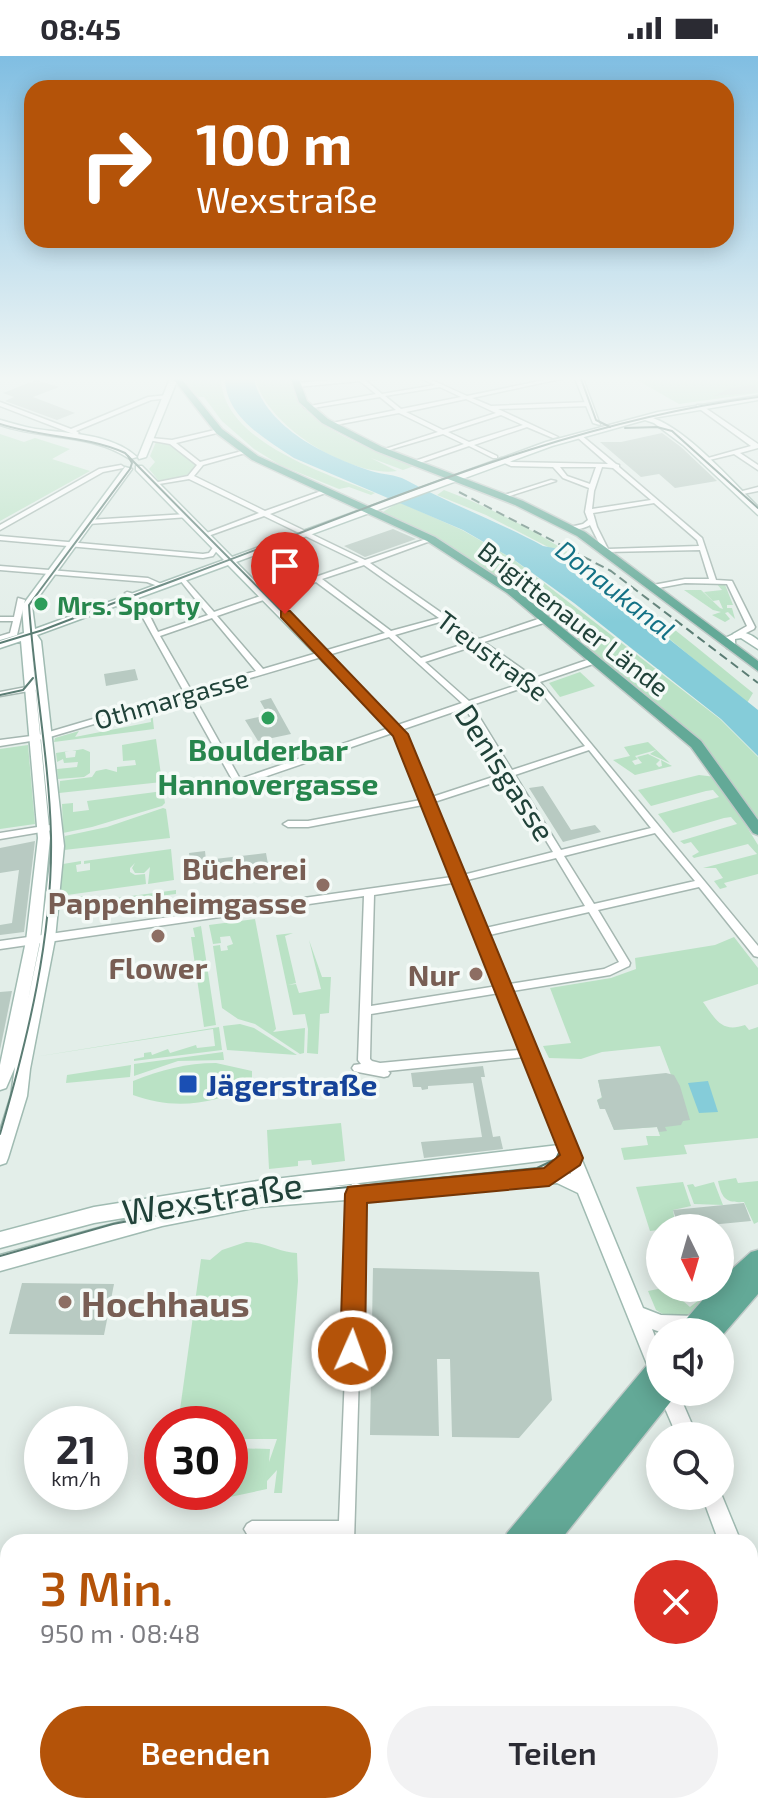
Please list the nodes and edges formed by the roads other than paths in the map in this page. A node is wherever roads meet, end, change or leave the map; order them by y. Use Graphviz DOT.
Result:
graph roads {
  1 [pos="120,458"];
  2 [pos="126,458"];
  3 [pos="132,458"];
  4 [pos="192,458"];
  5 [pos="222,458"];
  6 [pos="255,458"];
  7 [pos="402,458"];
  8 [pos="429,458"];
  9 [pos="501,458"];
  10 [pos="609,458"];
  11 [pos="714,458"];
  12 [pos="498,459"];
  13 [pos="707,460"];
  14 [pos="128,462"];
  15 [pos="414,463"];
  16 [pos="199,464"];
  17 [pos="556,466"];
  18 [pos="617,466"];
  19 [pos="599,468"];
  20 [pos="447,476"];
  21 [pos="190,477"];
  22 [pos="553,481"];
  23 [pos="155,484"];
  24 [pos="592,487"];
  25 [pos="758,489"];
  26 [pos="326,491"];
  27 [pos="741,492"];
  28 [pos="501,497"];
  29 [pos="657,501"];
  30 [pos="366,504"];
  31 [pos="758,504"];
  32 [pos="588,512"];
  33 [pos="758,512"];
  34 [pos="264,514"];
  35 [pos="187,516"];
  36 [pos="591,521"];
  37 [pos="88,522"];
  38 [pos="0,528"];
  39 [pos="569,528"];
  40 [pos="300,532"];
  41 [pos="206,535"];
  42 [pos="0,538"];
  43 [pos="431,539"];
  44 [pos="71,544"];
  45 [pos="217,546"];
  46 [pos="702,548"];
  47 [pos="606,550"];
  48 [pos="229,558"];
  49 [pos="364,562"];
  50 [pos="0,568"];
  51 [pos="50,572"];
  52 [pos="182,579"];
  53 [pos="317,579"];
  54 [pos="713,580"];
  55 [pos="159,585"];
  56 [pos="653,587"];
  57 [pos="132,595"];
  58 [pos="268,597"];
  59 [pos="21,600"];
  60 [pos="213,616"];
  61 [pos="445,618"];
  62 [pos="0,619"];
  63 [pos="16,619"];
  64 [pos="547,619"];
  65 [pos="14,633"];
  66 [pos="29,633"];
  67 [pos="390,634"];
  68 [pos="157,635"];
  69 [pos="734,640"];
  70 [pos="0,641"];
  71 [pos="478,642"];
  72 [pos="758,646"];
  73 [pos="324,653"];
  74 [pos="596,660"];
  75 [pos="421,661"];
  76 [pos="758,667"];
  77 [pos="261,672"];
  78 [pos="535,681"];
  79 [pos="35,688"];
  80 [pos="188,693"];
  81 [pos="0,694"];
  82 [pos="467,704"];
  83 [pos="396,729"];
  84 [pos="40,736"];
  85 [pos="0,743"];
  86 [pos="591,747"];
  87 [pos="511,774"];
  88 [pos="428,801"];
  89 [pos="288,824"];
  90 [pos="49,828"];
  91 [pos="658,829"];
  92 [pos="758,830"];
  93 [pos="0,836"];
  94 [pos="559,854"];
  95 [pos="459,879"];
  96 [pos="702,883"];
  97 [pos="369,891"];
  98 [pos="593,909"];
  99 [pos="481,933"];
  100 [pos="41,940"];
  101 [pos="0,945"];
  102 [pos="758,953"];
  103 [pos="503,988"];
  104 [pos="365,1011"];
  105 [pos="530,1053"];
  106 [pos="361,1064"];
  107 [pos="384,1073"];
  108 [pos="0,1084"];
  109 [pos="571,1154"];
  110 [pos="0,1158"];
  111 [pos="549,1177"];
  112 [pos="355,1185"];
  113 [pos="585,1188"];
  114 [pos="0,1240"];
  115 [pos="758,1259"];
  116 [pos="0,1263"];
  117 [pos="758,1279"];
  118 [pos="720,1308"];
  119 [pos="636,1314"];
  120 [pos="646,1318"];
  121 [pos="710,1318"];
  122 [pos="646,1339"];
  123 [pos="646,1397"];
  124 [pos="646,1401"];
  125 [pos="717,1510"];
  126 [pos="252,1529"];
  127 [pos="330,1534"];
  128 [pos="346,1534"];
  129 [pos="523,1534"];
  130 [pos="549,1534"];
  131 [pos="727,1534"];
  1 -- 14 [label="main road"];
  2 -- 14 [label="main road"];
  3 -- 14 [label="main road"];
  4 -- 16 [label="street"];
  5 -- 16 [label="street"];
  6 -- 26 [label="main road, Brigittenauer Lände"];
  7 -- 15 [label="main road"];
  8 -- 15 [label="street"];
  9 -- 12 [label="main road"];
  10 -- 18 [label="street"];
  11 -- 13 [label="street"];
  12 -- 17 [label="street"];
  12 -- 20 [label="main road"];
  13 -- 27 [label="main road"];
  14 -- 23 [label="main road"];
  14 -- 37 [label="main road"];
  14 -- 38 [label="street"];
  15 -- 20 [label="main road"];
  16 -- 21 [label="street"];
  17 -- 19 [label="street"];
  17 -- 24 [label="street"];
  18 -- 19 [label="street"];
  18 -- 29 [label="street"];
  19 -- 24 [label="street"];
  20 -- 28 [label="main road"];
  20 -- 30 [label="main road"];
  20 -- 30 [label="main road"];
  21 -- 23 [label="street"];
  21 -- 34 [label="street, Treustraße"];
  22 -- 28 [label="street"];
  23 -- 35 [label="main road"];
  24 -- 32 [label="street"];
  25 -- 27 [label="street"];
  26 -- 30 [label="main road, Brigittenauer Lände"];
  26 -- 34 [label="street"];
  27 -- 31 [label="main road"];
  27 -- 33 [label="main road"];
  28 -- 39 [label="main road"];
  29 -- 32 [label="street"];
  29 -- 46 [label="street"];
  30 -- 40 [label="main road"];
  30 -- 43 [label="main road, Brigittenauer Lände"];
  32 -- 36 [label="street"];
  34 -- 40 [label="street, Treustraße"];
  34 -- 41 [label="street"];
  35 -- 37 [label="street"];
  35 -- 41 [label="main road"];
  36 -- 39 [label="street"];
  36 -- 47 [label="street"];
  37 -- 44 [label="main road"];
  39 -- 47 [label="main road"];
  40 -- 48 [label="main road"];
  40 -- 49 [label="street, Treustraße"];
  41 -- 45 [label="main road"];
  42 -- 44 [label="street"];
  43 -- 49 [label="street"];
  43 -- 64 [label="main road, Brigittenauer Lände"];
  44 -- 45 [label="street"];
  44 -- 51 [label="main road"];
  45 -- 48 [label="main road"];
  46 -- 47 [label="street"];
  46 -- 54 [label="street"];
  47 -- 56 [label="main road"];
  48 -- 52 [label="main road"];
  48 -- 55 [label="main road"];
  48 -- 58 [label="main road"];
  49 -- 53 [label="street"];
  49 -- 61 [label="street, Treustraße"];
  50 -- 51 [label="street"];
  51 -- 55 [label="street"];
  51 -- 66 [label="main road"];
  52 -- 55 [label="main road"];
  52 -- 60 [label="street"];
  53 -- 58 [label="street"];
  53 -- 67 [label="street, Denisgasse"];
  54 -- 56 [label="street"];
  54 -- 69 [label="street"];
  55 -- 57 [label="main road"];
  56 -- 69 [label="main road"];
  57 -- 66 [label="main road"];
  57 -- 68 [label="street"];
  58 -- 60 [label="street"];
  58 -- 73 [label="main road"];
  59 -- 63 [label="street"];
  60 -- 68 [label="street"];
  60 -- 77 [label="street"];
  61 -- 67 [label="street, Othmargasse"];
  61 -- 71 [label="street, Treustraße"];
  62 -- 63 [label="street"];
  63 -- 65 [label="street"];
  64 -- 71 [label="street"];
  64 -- 74 [label="main road, Brigittenauer Lände"];
  65 -- 66 [label="street"];
  65 -- 70 [label="street"];
  66 -- 70 [label="main road"];
  66 -- 79 [label="main road"];
  67 -- 73 [label="street, Othmargasse"];
  67 -- 75 [label="street, Denisgasse"];
  68 -- 80 [label="street"];
  69 -- 72 [label="main road"];
  69 -- 76 [label="main road"];
  71 -- 75 [label="street"];
  71 -- 78 [label="street, Treustraße"];
  73 -- 77 [label="street, Othmargasse"];
  73 -- 83 [label="main road"];
  74 -- 78 [label="street"];
  74 -- 92 [label="main road, Brigittenauer Lände"];
  75 -- 82 [label="street, Denisgasse"];
  77 -- 80 [label="street, Othmargasse"];
  78 -- 82 [label="street"];
  78 -- 86 [label="street, Treustraße"];
  79 -- 81 [label="street"];
  79 -- 84 [label="main road"];
  80 -- 83 [label="street"];
  80 -- 84 [label="street, Othmargasse"];
  82 -- 83 [label="street"];
  82 -- 87 [label="street, Denisgasse"];
  83 -- 88 [label="main road"];
  84 -- 85 [label="street, Othmargasse"];
  84 -- 90 [label="main road"];
  86 -- 87 [label="street"];
  86 -- 91 [label="street, Treustraße"];
  87 -- 88 [label="street"];
  87 -- 94 [label="street, Denisgasse"];
  88 -- 89 [label="street"];
  88 -- 95 [label="main road"];
  90 -- 93 [label="street"];
  90 -- 100 [label="main road"];
  91 -- 94 [label="street"];
  91 -- 96 [label="street, Treustraße"];
  94 -- 95 [label="street"];
  94 -- 98 [label="street, Denisgasse"];
  95 -- 97 [label="street"];
  95 -- 99 [label="main road"];
  96 -- 98 [label="street"];
  96 -- 102 [label="street, Treustraße"];
  97 -- 100 [label="street"];
  97 -- 104 [label="street"];
  98 -- 99 [label="street"];
  98 -- 103 [label="street, Denisgasse"];
  99 -- 103 [label="main road"];
  100 -- 101 [label="street"];
  100 -- 108 [label="main road"];
  100 -- 110 [label="main road"];
  103 -- 104 [label="street"];
  103 -- 105 [label="main road"];
  104 -- 106 [label="street"];
  105 -- 106 [label="street"];
  105 -- 109 [label="main road"];
  106 -- 107 [label="street"];
  109 -- 111 [label="main road"];
  109 -- 112 [label="main road, Wexstraße"];
  109 -- 113 [label="main road"];
  111 -- 112 [label="main road, Wexstraße"];
  111 -- 113 [label="main road"];
  112 -- 114 [label="main road, Wexstraße"];
  112 -- 116 [label="main road, Wexstraße"];
  112 -- 128 [label="street"];
  113 -- 119 [label="main road"];
  115 -- 118 [label="main road"];
  117 -- 118 [label="main road"];
  118 -- 121 [label="main road"];
  119 -- 120 [label="main road"];
  119 -- 122 [label="main road"];
  123 -- 129 [label="main road"];
  124 -- 130 [label="main road"];
  125 -- 131 [label="main road"];
  126 -- 127 [label="street"];
}
